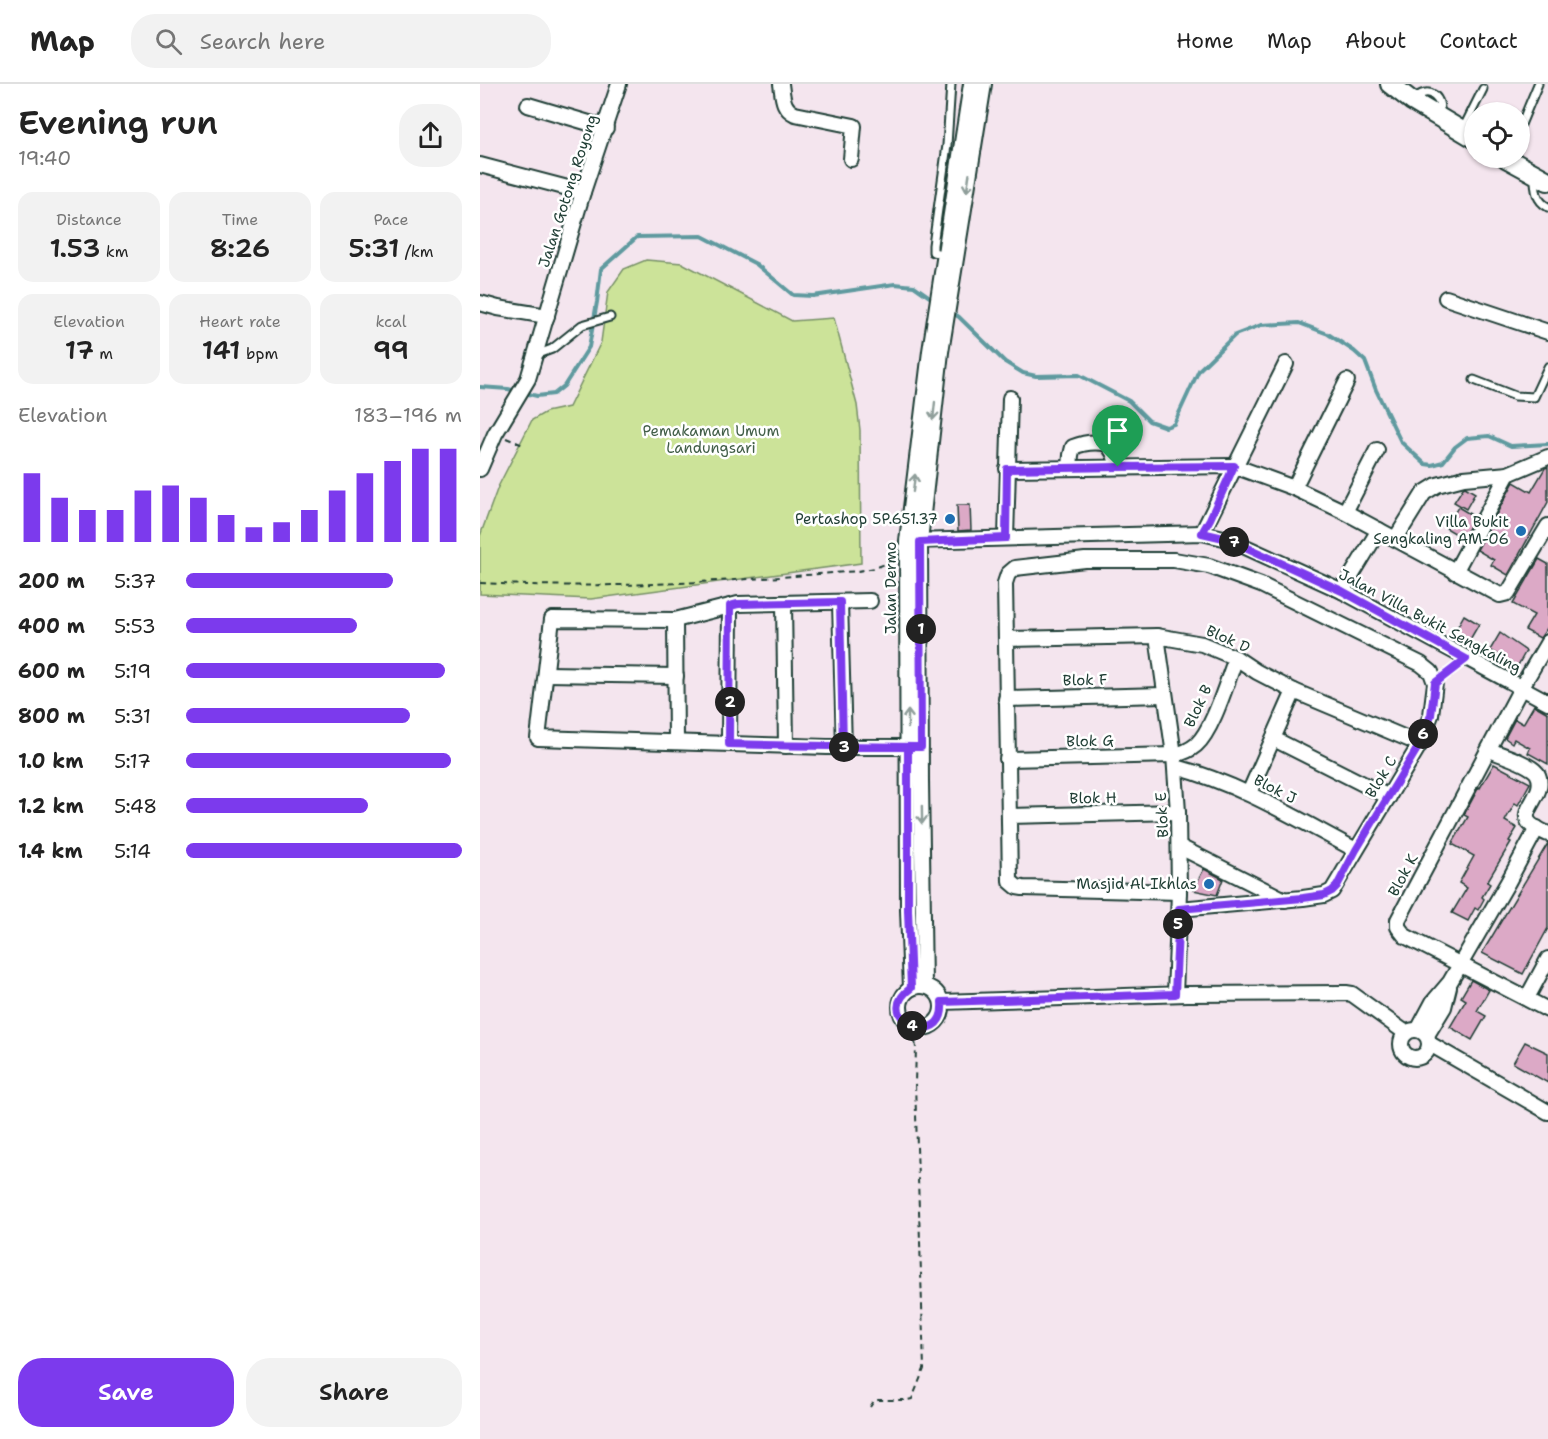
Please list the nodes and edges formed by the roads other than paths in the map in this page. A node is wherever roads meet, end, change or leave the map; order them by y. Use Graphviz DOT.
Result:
graph roads {
  1 [pos="619,84"];
  2 [pos="782,84"];
  3 [pos="951,84"];
  4 [pos="970,84"];
  5 [pos="984,84"];
  6 [pos="1390,84"];
  7 [pos="1538,84"];
  8 [pos="1483,89"];
  9 [pos="1479,102"];
  10 [pos="1530,103"];
  11 [pos="528,105"];
  12 [pos="606,128"];
  13 [pos="1464,133"];
  14 [pos="969,140"];
  15 [pos="850,159"];
  16 [pos="480,165"];
  17 [pos="1524,168"];
  18 [pos="1541,178"];
  19 [pos="583,192"];
  20 [pos="1548,207"];
  21 [pos="948,259"];
  22 [pos="1446,298"];
  23 [pos="480,303"];
  24 [pos="548,312"];
  25 [pos="610,317"];
  26 [pos="1548,332"];
  27 [pos="536,355"];
  28 [pos="1286,364"];
  29 [pos="1548,368"];
  30 [pos="1474,380"];
  31 [pos="1347,381"];
  32 [pos="1010,398"];
  33 [pos="1377,450"];
  34 [pos="1548,457"];
  35 [pos="1234,466"];
  36 [pos="1118,467"];
  37 [pos="1070,468"];
  38 [pos="480,469"];
  39 [pos="1007,469"];
  40 [pos="1508,474"];
  41 [pos="1294,488"];
  42 [pos="1345,512"];
  43 [pos="1548,526"];
  44 [pos="1378,530"];
  45 [pos="1202,533"];
  46 [pos="1006,538"];
  47 [pos="1396,538"];
  48 [pos="912,545"];
  49 [pos="1535,547"];
  50 [pos="1548,554"];
  51 [pos="1455,572"];
  52 [pos="1342,591"];
  53 [pos="870,601"];
  54 [pos="840,602"];
  55 [pos="784,603"];
  56 [pos="730,606"];
  57 [pos="675,620"];
  58 [pos="1157,636"];
  59 [pos="1006,639"];
  60 [pos="1548,642"];
  61 [pos="1236,658"];
  62 [pos="546,674"];
  63 [pos="676,676"];
  64 [pos="1521,688"];
  65 [pos="1294,691"];
  66 [pos="1164,695"];
  67 [pos="1006,699"];
  68 [pos="1548,702"];
  69 [pos="1274,739"];
  70 [pos="676,742"];
  71 [pos="729,744"];
  72 [pos="1420,744"];
  73 [pos="786,746"];
  74 [pos="843,747"];
  75 [pos="914,747"];
  76 [pos="1489,750"];
  77 [pos="1007,759"];
  78 [pos="1175,761"];
  79 [pos="1249,793"];
  80 [pos="1389,798"];
  81 [pos="1178,813"];
  82 [pos="1009,816"];
  83 [pos="1542,831"];
  84 [pos="1180,847"];
  85 [pos="1356,850"];
  86 [pos="1179,892"];
  87 [pos="1285,900"];
  88 [pos="1179,909"];
  89 [pos="1548,959"];
  90 [pos="1461,963"];
  91 [pos="918,987"];
  92 [pos="1181,994"];
  93 [pos="1527,998"];
  94 [pos="942,1002"];
  95 [pos="1548,1010"];
  96 [pos="1420,1035"];
  97 [pos="1548,1112"];
  1 -- 12 [label="street, Jalan Gotong Royong"];
  2 -- 15 [label="street"];
  3 -- 21 [label="lane"];
  4 -- 14 [label="street"];
  5 -- 14 [label="street"];
  6 -- 13 [label="street"];
  7 -- 10 [label="lane"];
  8 -- 9 [label="lane"];
  11 -- 12 [label="street"];
  12 -- 19 [label="street, Jalan Gotong Royong"];
  14 -- 21 [label="street"];
  16 -- 19 [label="street"];
  17 -- 18 [label="street"];
  18 -- 20 [label="lane"];
  19 -- 24 [label="street, Jalan Gotong Royong"];
  21 -- 48 [label="street, Jalan Dermo"];
  22 -- 26 [label="street"];
  23 -- 24 [label="street"];
  24 -- 27 [label="street, Jalan Gotong Royong"];
  25 -- 27 [label="lane"];
  27 -- 38 [label="street, Jalan Gotong Royong"];
  28 -- 35 [label="street"];
  29 -- 30 [label="lane"];
  31 -- 41 [label="street"];
  32 -- 39 [label="street"];
  33 -- 42 [label="street"];
  34 -- 40 [label="street"];
  35 -- 36 [label="street"];
  35 -- 41 [label="street"];
  35 -- 45 [label="street"];
  36 -- 37 [label="street"];
  36 -- 37 [label="street"];
  37 -- 39 [label="street"];
  39 -- 46 [label="street"];
  40 -- 47 [label="street"];
  40 -- 51 [label="street"];
  41 -- 42 [label="street"];
  42 -- 44 [label="street"];
  43 -- 49 [label="street"];
  44 -- 47 [label="street"];
  44 -- 52 [label="street"];
  45 -- 46 [label="street, Jalan Villa Bukit Sengkaling"];
  45 -- 52 [label="street, Jalan Villa Bukit Sengkaling"];
  46 -- 48 [label="street, Jalan Villa Bukit Sengkaling"];
  47 -- 51 [label="street"];
  48 -- 75 [label="street, Jalan Dermo"];
  49 -- 50 [label="street"];
  49 -- 51 [label="street"];
  52 -- 64 [label="street, Jalan Villa Bukit Sengkaling"];
  53 -- 54 [label="street"];
  54 -- 55 [label="street"];
  54 -- 74 [label="street"];
  55 -- 56 [label="street"];
  55 -- 73 [label="street"];
  56 -- 57 [label="street"];
  56 -- 71 [label="street"];
  57 -- 62 [label="street"];
  57 -- 63 [label="street"];
  58 -- 59 [label="street, Blok D"];
  58 -- 61 [label="street, Blok D"];
  58 -- 66 [label="street, Blok E"];
  59 -- 67 [label="street"];
  59 -- 72 [label="street, Blok C"];
  60 -- 64 [label="street, Blok K"];
  61 -- 65 [label="street, Blok D"];
  61 -- 78 [label="street, Blok B"];
  62 -- 63 [label="street"];
  62 -- 70 [label="street"];
  63 -- 70 [label="street"];
  64 -- 68 [label="street, Jalan Villa Bukit Sengkaling"];
  64 -- 76 [label="street, Blok K"];
  65 -- 69 [label="street"];
  65 -- 72 [label="street, Blok D"];
  66 -- 67 [label="street, Blok F"];
  66 -- 78 [label="street, Blok E"];
  67 -- 77 [label="street"];
  69 -- 79 [label="street"];
  69 -- 80 [label="street"];
  70 -- 71 [label="street"];
  71 -- 73 [label="street"];
  72 -- 80 [label="street, Blok C"];
  73 -- 74 [label="street"];
  74 -- 75 [label="street"];
  75 -- 91 [label="street, Jalan Dermo"];
  76 -- 83 [label="street"];
  76 -- 90 [label="street, Blok K"];
  77 -- 78 [label="street, Blok G"];
  77 -- 82 [label="street"];
  78 -- 79 [label="street, Blok J"];
  78 -- 81 [label="street, Blok E"];
  79 -- 85 [label="street, Blok J"];
  80 -- 85 [label="street, Blok C"];
  81 -- 82 [label="street, Blok H"];
  81 -- 84 [label="street, Blok E"];
  82 -- 86 [label="street"];
  83 -- 90 [label="street"];
  84 -- 86 [label="street, Blok E"];
  84 -- 87 [label="street"];
  85 -- 87 [label="street, Blok C"];
  86 -- 88 [label="street, Blok E"];
  87 -- 88 [label="street, Blok C"];
  88 -- 92 [label="street, Blok E"];
  89 -- 93 [label="street"];
  90 -- 93 [label="street, Blok K"];
  90 -- 96 [label="street"];
  91 -- 94 [label="street"];
  91 -- 94 [label="street, Jalan Dermo"];
  92 -- 94 [label="street"];
  92 -- 96 [label="street"];
  93 -- 95 [label="street, Blok K"];
  96 -- 97 [label="street"];
}
